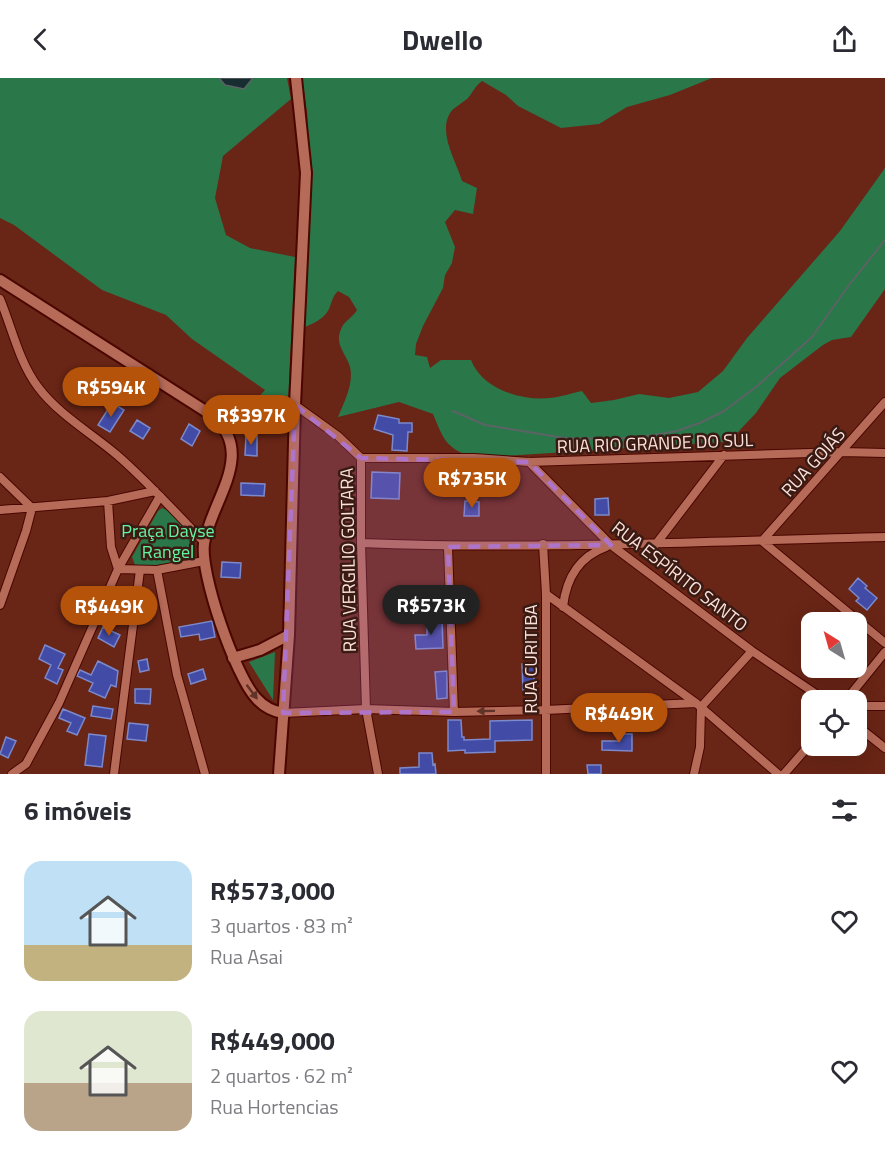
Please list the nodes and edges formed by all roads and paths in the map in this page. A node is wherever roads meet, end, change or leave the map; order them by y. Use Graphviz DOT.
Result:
graph roads {
  1 [pos="296,78"];
  2 [pos="0,280"];
  3 [pos="0,299"];
  4 [pos="885,402"];
  5 [pos="295,405"];
  6 [pos="842,452"];
  7 [pos="885,453"];
  8 [pos="724,455"];
  9 [pos="361,458"];
  10 [pos="529,462"];
  11 [pos="0,477"];
  12 [pos="158,494"];
  13 [pos="108,501"];
  14 [pos="32,508"];
  15 [pos="0,510"];
  16 [pos="885,537"];
  17 [pos="762,541"];
  18 [pos="204,542"];
  19 [pos="361,543"];
  20 [pos="543,544"];
  21 [pos="656,544"];
  22 [pos="611,545"];
  23 [pos="448,547"];
  24 [pos="204,561"];
  25 [pos="118,569"];
  26 [pos="140,570"];
  27 [pos="157,570"];
  28 [pos="546,594"];
  29 [pos="0,606"];
  30 [pos="563,607"];
  31 [pos="289,635"];
  32 [pos="885,643"];
  33 [pos="752,651"];
  34 [pos="885,652"];
  35 [pos="233,658"];
  36 [pos="810,690"];
  37 [pos="854,690"];
  38 [pos="698,705"];
  39 [pos="885,705"];
  40 [pos="867,706"];
  41 [pos="366,709"];
  42 [pos="545,711"];
  43 [pos="454,712"];
  44 [pos="283,713"];
  45 [pos="867,734"];
  46 [pos="885,748"];
  47 [pos="801,755"];
  48 [pos="26,764"];
  49 [pos="12,774"];
  50 [pos="24,774"];
  51 [pos="114,774"];
  52 [pos="205,774"];
  53 [pos="279,774"];
  54 [pos="378,774"];
  55 [pos="546,774"];
  56 [pos="694,774"];
  57 [pos="778,774"];
  58 [pos="784,774"];
  1 -- 5 [label="main road"];
  2 -- 18 [label="main road"];
  3 -- 12 [label="street"];
  4 -- 6 [label="street, RUA GOIÁS"];
  5 -- 9 [label="street, RUA VERGILIO GOLTARA"];
  5 -- 31 [label="main road"];
  6 -- 7 [label="street, RUA RIO GRANDE DO SUL"];
  6 -- 8 [label="street, RUA RIO GRANDE DO SUL"];
  6 -- 17 [label="street, RUA GOIÁS"];
  8 -- 10 [label="street, RUA RIO GRANDE DO SUL"];
  8 -- 21 [label="street"];
  9 -- 10 [label="street, RUA RIO GRANDE DO SUL"];
  9 -- 19 [label="street, RUA VERGILIO GOLTARA"];
  10 -- 22 [label="street, RUA ESPÍRITO SANTO"];
  11 -- 14 [label="street"];
  12 -- 13 [label="street"];
  12 -- 18 [label="street"];
  12 -- 25 [label="street"];
  13 -- 14 [label="street"];
  13 -- 25 [label="street"];
  14 -- 15 [label="street"];
  14 -- 29 [label="street"];
  16 -- 17 [label="street"];
  17 -- 21 [label="street"];
  17 -- 32 [label="street"];
  18 -- 24 [label="main road"];
  19 -- 23 [label="street"];
  19 -- 41 [label="street, RUA VERGILIO GOLTARA"];
  20 -- 22 [label="street"];
  20 -- 23 [label="street"];
  20 -- 28 [label="street, RUA CURITIBA"];
  21 -- 22 [label="street"];
  22 -- 30 [label="street"];
  22 -- 33 [label="street, RUA ESPÍRITO SANTO"];
  23 -- 43 [label="street"];
  24 -- 27 [label="street"];
  24 -- 35 [label="main road"];
  25 -- 26 [label="street"];
  25 -- 48 [label="street"];
  26 -- 27 [label="street"];
  26 -- 51 [label="street"];
  27 -- 52 [label="street"];
  28 -- 30 [label="street"];
  28 -- 42 [label="street, RUA CURITIBA"];
  30 -- 38 [label="street"];
  31 -- 35 [label="main road"];
  31 -- 44 [label="main road"];
  33 -- 36 [label="street, RUA ESPÍRITO SANTO"];
  33 -- 38 [label="street"];
  34 -- 37 [label="street"];
  35 -- 44 [label="main road, one-way"];
  38 -- 42 [label="street"];
  38 -- 56 [label="street"];
  38 -- 57 [label="street"];
  39 -- 40 [label="street"];
  41 -- 43 [label="street"];
  41 -- 44 [label="street"];
  41 -- 54 [label="street, RUA VERGILIO GOLTARA"];
  42 -- 43 [label="street, one-way"];
  42 -- 55 [label="street, RUA CURITIBA"];
  44 -- 53 [label="main road"];
  45 -- 46 [label="street"];
  47 -- 58 [label="street"];
  48 -- 49 [label="street"];
  48 -- 50 [label="street"];
}
